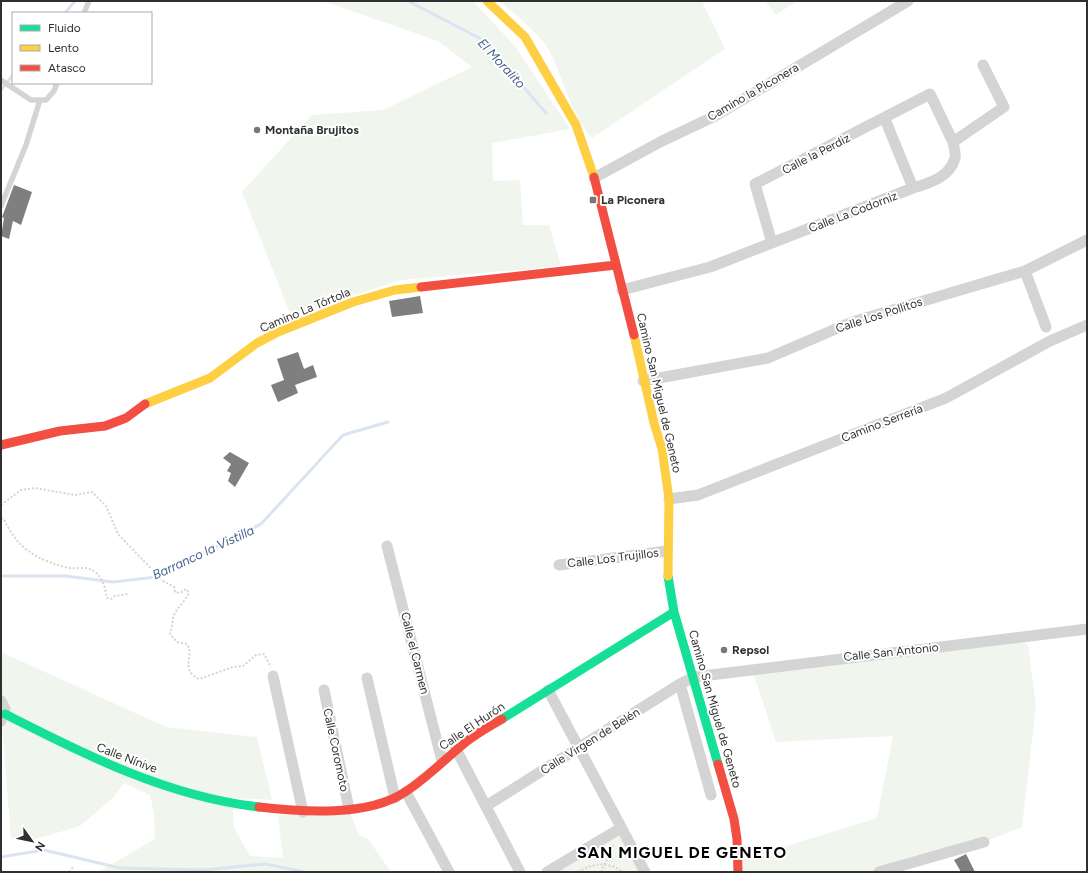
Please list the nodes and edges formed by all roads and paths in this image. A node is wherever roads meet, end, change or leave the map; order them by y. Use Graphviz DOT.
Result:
graph roads {
  1 [pos="89,1"];
  2 [pos="487,1"];
  3 [pos="908,1"];
  4 [pos="84,12"];
  5 [pos="983,65"];
  6 [pos="1,80"];
  7 [pos="57,84"];
  8 [pos="40,100"];
  9 [pos="885,119"];
  10 [pos="953,142"];
  11 [pos="594,178"];
  12 [pos="913,188"];
  13 [pos="1,206"];
  14 [pos="1087,240"];
  15 [pos="772,243"];
  16 [pos="616,265"];
  17 [pos="1025,271"];
  18 [pos="622,290"];
  19 [pos="1087,325"];
  20 [pos="1046,327"];
  21 [pos="644,381"];
  22 [pos="1,445"];
  23 [pos="669,499"];
  24 [pos="1,505"];
  25 [pos="1,518"];
  26 [pos="387,546"];
  27 [pos="667,551"];
  28 [pos="559,565"];
  29 [pos="128,594"];
  30 [pos="674,612"];
  31 [pos="1087,629"];
  32 [pos="273,676"];
  33 [pos="694,677"];
  34 [pos="367,678"];
  35 [pos="680,684"];
  36 [pos="324,690"];
  37 [pos="548,690"];
  38 [pos="1,701"];
  39 [pos="3,717"];
  40 [pos="578,748"];
  41 [pos="456,749"];
  42 [pos="442,761"];
  43 [pos="406,792"];
  44 [pos="711,795"];
  45 [pos="395,798"];
  46 [pos="247,806"];
  47 [pos="486,806"];
  48 [pos="349,809"];
  49 [pos="303,812"];
  50 [pos="621,828"];
  51 [pos="984,842"];
  52 [pos="605,864"];
  53 [pos="74,866"];
  54 [pos="69,872"];
  55 [pos="449,872"];
  56 [pos="520,872"];
  57 [pos="547,872"];
  58 [pos="578,872"];
  59 [pos="601,872"];
  60 [pos="623,872"];
  61 [pos="645,872"];
  62 [pos="738,872"];
  63 [pos="879,872"];
  1 -- 4 [label="lane"];
  2 -- 11 [label="street, Camino San Miguel de Geneto"];
  3 -- 11 [label="street, Camino la Piconera"];
  5 -- 10 [label="street"];
  6 -- 8 [label="lane"];
  7 -- 8 [label="lane"];
  8 -- 13 [label="lane"];
  9 -- 10 [label="street, Calle la Perdiz"];
  9 -- 12 [label="street"];
  9 -- 15 [label="street, Calle la Perdiz"];
  10 -- 12 [label="street, Calle La Codorniz"];
  11 -- 16 [label="street, Camino San Miguel de Geneto"];
  12 -- 15 [label="street, Calle La Codorniz"];
  14 -- 17 [label="street, Calle Los Pollitos"];
  15 -- 18 [label="street, Calle La Codorniz"];
  16 -- 18 [label="street, Camino San Miguel de Geneto"];
  16 -- 22 [label="street, Camino La Tórtola"];
  17 -- 20 [label="street"];
  17 -- 21 [label="street, Calle Los Pollitos"];
  18 -- 21 [label="street, Camino San Miguel de Geneto"];
  19 -- 23 [label="street, Camino Serrería"];
  21 -- 23 [label="street, Camino San Miguel de Geneto"];
  23 -- 27 [label="street, Camino San Miguel de Geneto"];
  24 -- 32 [label="path"];
  25 -- 29 [label="path"];
  26 -- 42 [label="street, Calle el Carmen"];
  27 -- 28 [label="street, Calle Los Trujillos"];
  27 -- 30 [label="street, Camino San Miguel de Geneto"];
  30 -- 33 [label="street, Camino San Miguel de Geneto"];
  30 -- 37 [label="street, Calle El Hurón"];
  31 -- 33 [label="street, Calle San Antonio"];
  32 -- 49 [label="street"];
  33 -- 35 [label="street, Calle Virgen de Belén"];
  33 -- 62 [label="street, Camino San Miguel de Geneto"];
  34 -- 45 [label="street"];
  35 -- 40 [label="street, Calle Virgen de Belén"];
  35 -- 44 [label="street"];
  36 -- 48 [label="street, Calle Coromoto"];
  37 -- 40 [label="street"];
  37 -- 41 [label="street, Calle El Hurón"];
  38 -- 39 [label="street"];
  39 -- 46 [label="street, Calle Nínive"];
  40 -- 47 [label="street, Calle Virgen de Belén"];
  40 -- 50 [label="street"];
  41 -- 42 [label="street, Calle El Hurón"];
  41 -- 47 [label="street"];
  42 -- 43 [label="street, Calle El Hurón"];
  43 -- 45 [label="street, Calle El Hurón"];
  43 -- 55 [label="street"];
  45 -- 48 [label="street, Calle El Hurón"];
  46 -- 49 [label="street, Calle El Hurón"];
  47 -- 56 [label="street"];
  48 -- 49 [label="street, Calle El Hurón"];
  50 -- 52 [label="path"];
  50 -- 57 [label="street"];
  50 -- 61 [label="street"];
  51 -- 63 [label="street"];
  52 -- 58 [label="path"];
  52 -- 59 [label="path"];
  52 -- 60 [label="path"];
  53 -- 54 [label="path"];
}
